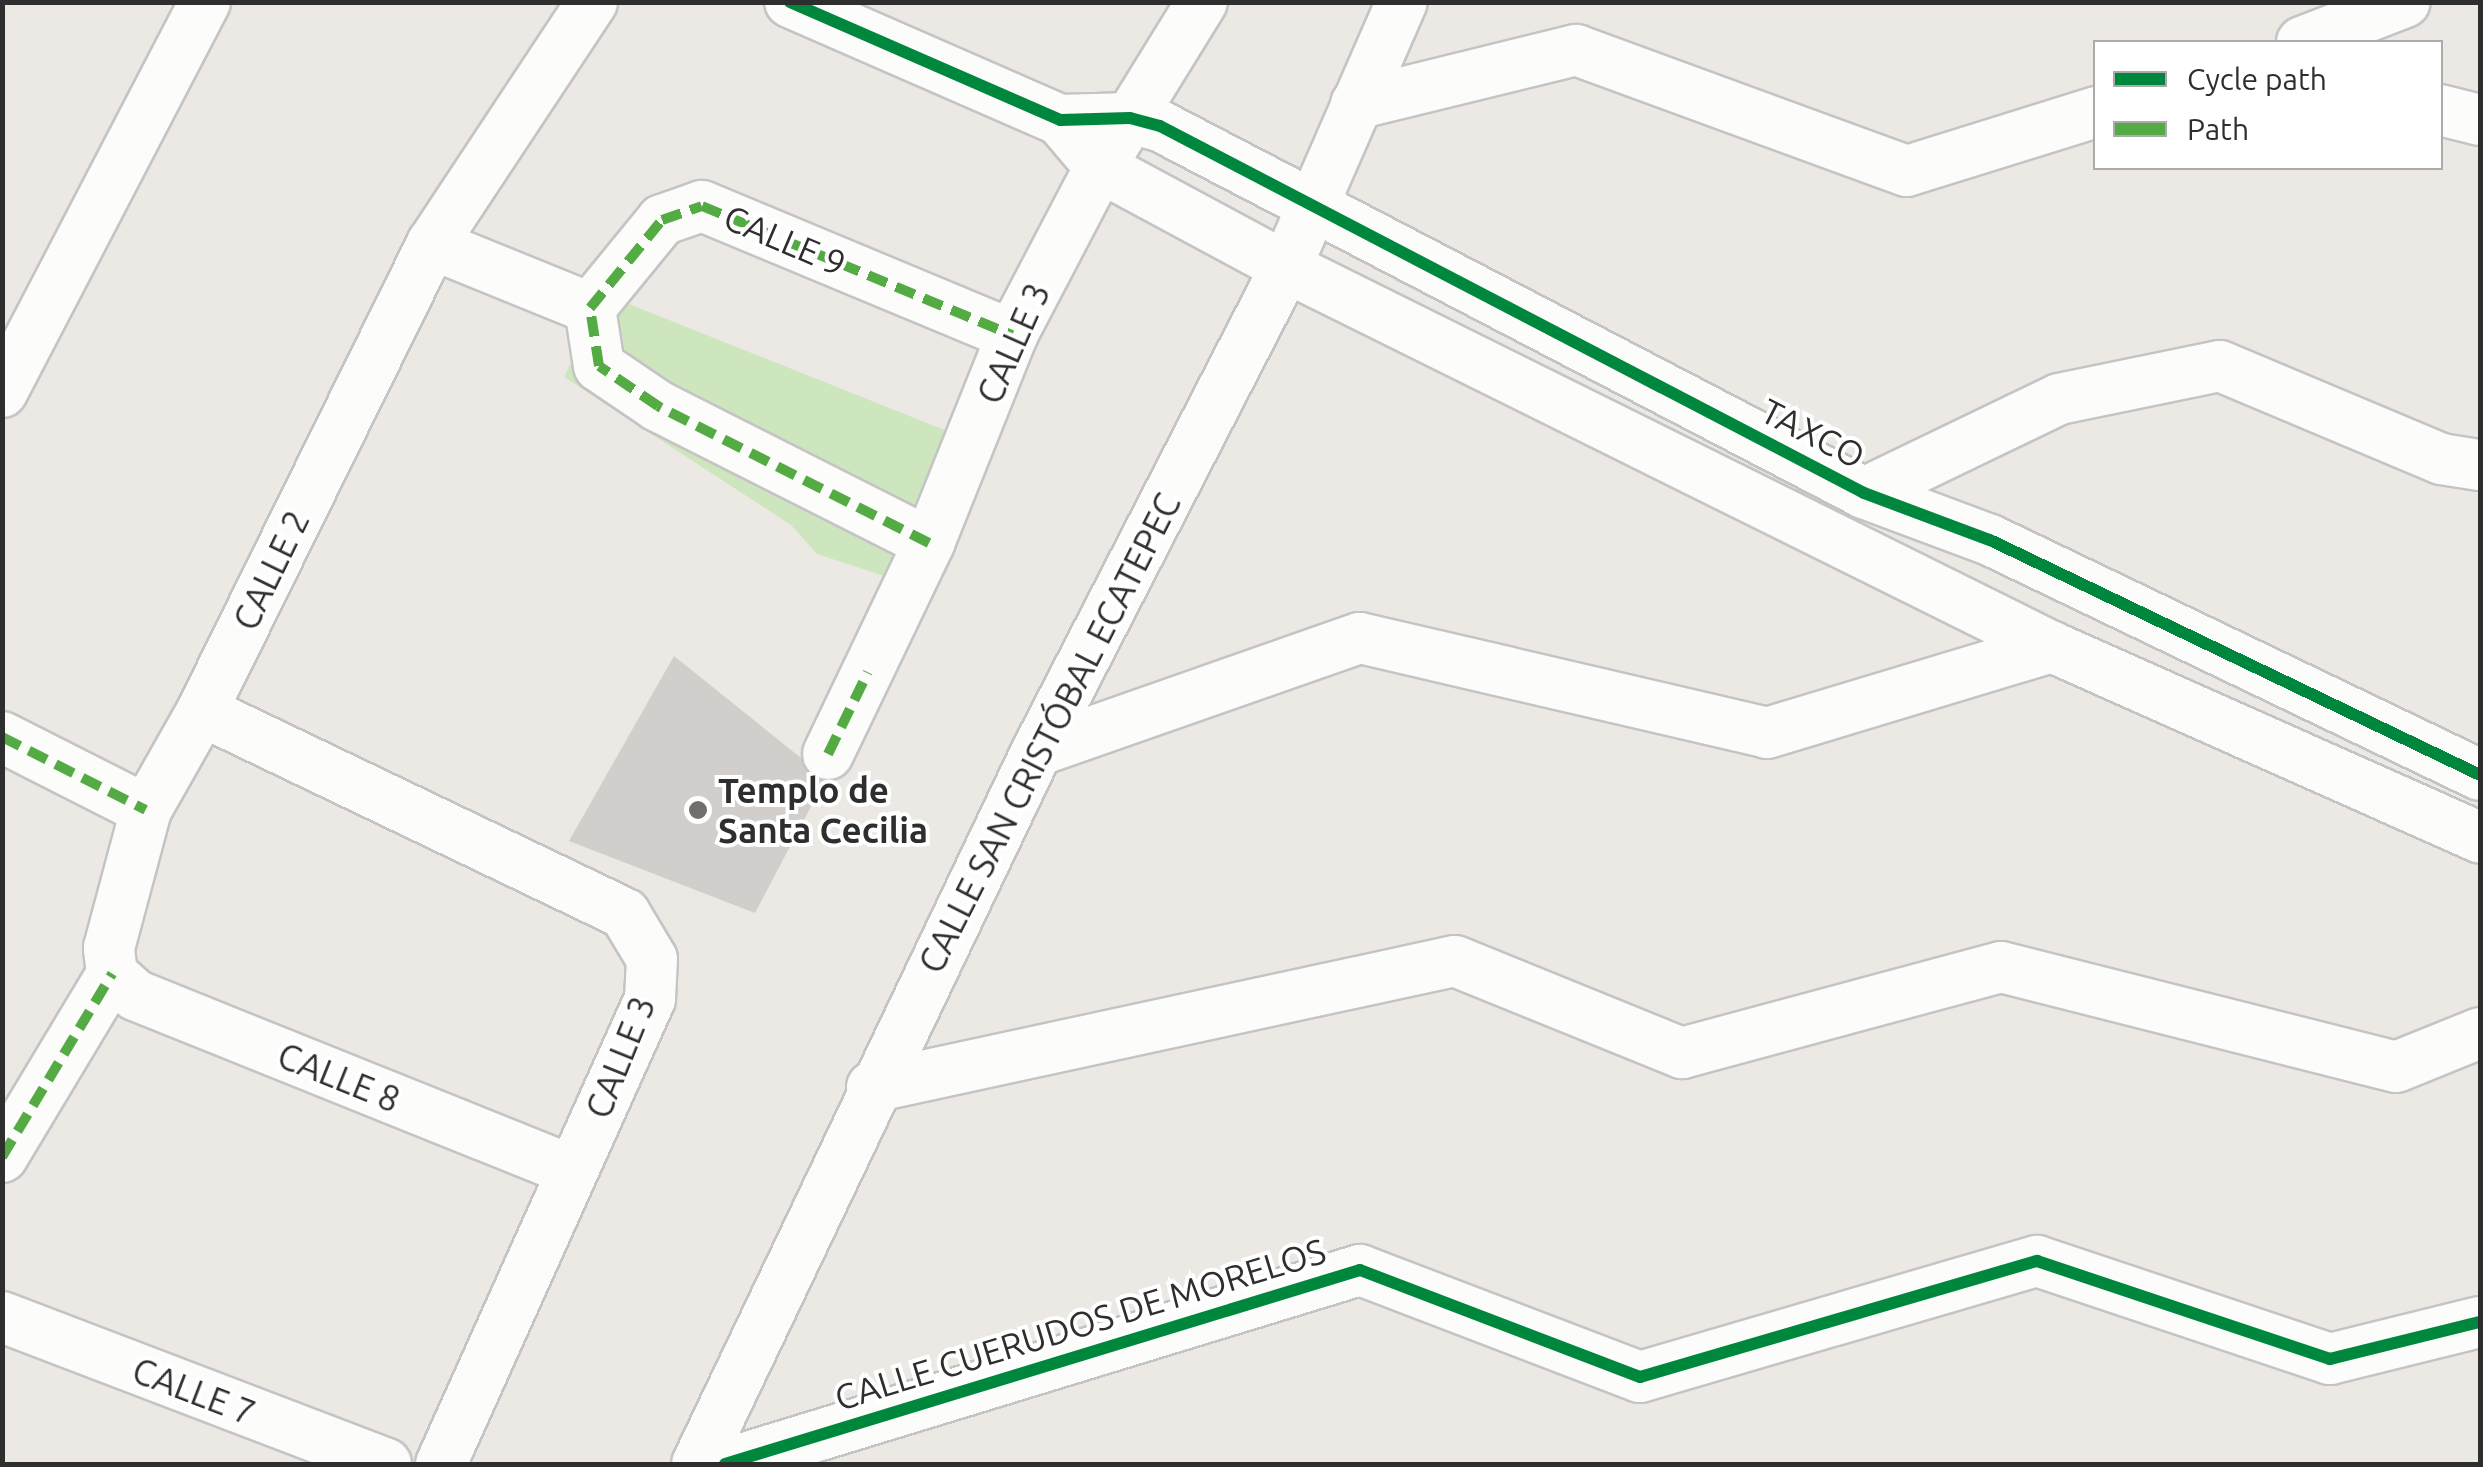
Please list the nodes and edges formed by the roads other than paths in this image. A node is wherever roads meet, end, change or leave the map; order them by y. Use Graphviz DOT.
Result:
graph roads {
  1 [pos="205,2"];
  2 [pos="592,2"];
  3 [pos="790,2"];
  4 [pos="1202,2"];
  5 [pos="1402,2"];
  6 [pos="2404,2"];
  7 [pos="2307,40"];
  8 [pos="1356,104"];
  9 [pos="2443,111"];
  10 [pos="2093,113"];
  11 [pos="1130,118"];
  12 [pos="1060,120"];
  13 [pos="2480,120"];
  14 [pos="1100,167"];
  15 [pos="1313,208"];
  16 [pos="432,244"];
  17 [pos="1286,267"];
  18 [pos="590,308"];
  19 [pos="1012,335"];
  20 [pos="2,392"];
  21 [pos="2480,465"];
  22 [pos="1864,492"];
  23 [pos="1990,540"];
  24 [pos="929,543"];
  25 [pos="1966,604"];
  26 [pos="2052,647"];
  27 [pos="202,710"];
  28 [pos="2,737"];
  29 [pos="1037,751"];
  30 [pos="828,754"];
  31 [pos="2480,775"];
  32 [pos="146,810"];
  33 [pos="2480,838"];
  34 [pos="112,974"];
  35 [pos="2480,1033"];
  36 [pos="872,1087"];
  37 [pos="2,1157"];
  38 [pos="572,1171"];
  39 [pos="2,1317"];
  40 [pos="2480,1322"];
  41 [pos="386,1464"];
  42 [pos="441,1464"];
  43 [pos="697,1464"];
  44 [pos="725,1464"];
  1 -- 20 [label="street"];
  2 -- 16 [label="street, CALLE 2"];
  3 -- 12 [label="street"];
  4 -- 11 [label="street, CALLE 3"];
  5 -- 8 [label="street, CALLE SAN CRISTÓBAL ECATEPEC"];
  6 -- 7 [label="street"];
  8 -- 10 [label="street"];
  8 -- 15 [label="street, CALLE SAN CRISTÓBAL ECATEPEC"];
  9 -- 13 [label="street"];
  11 -- 12 [label="street"];
  11 -- 14 [label="street, CALLE 3"];
  11 -- 15 [label="street, TAXCO"];
  12 -- 14 [label="street"];
  14 -- 17 [label="street"];
  14 -- 19 [label="street, CALLE 3"];
  15 -- 17 [label="street, CALLE SAN CRISTÓBAL ECATEPEC"];
  15 -- 22 [label="street, TAXCO"];
  16 -- 18 [label="street"];
  16 -- 27 [label="street, CALLE 2"];
  17 -- 25 [label="street"];
  17 -- 29 [label="street, CALLE SAN CRISTÓBAL ECATEPEC"];
  18 -- 19 [label="street, CALLE 9"];
  18 -- 24 [label="street"];
  19 -- 24 [label="street, CALLE 3"];
  21 -- 22 [label="street"];
  22 -- 23 [label="street, TAXCO"];
  23 -- 25 [label="street"];
  23 -- 31 [label="street, TAXCO"];
  24 -- 30 [label="street, CALLE 3"];
  25 -- 26 [label="street"];
  26 -- 29 [label="street"];
  26 -- 33 [label="street"];
  27 -- 32 [label="street, CALLE 2"];
  27 -- 38 [label="street, CALLE 3"];
  28 -- 32 [label="street"];
  29 -- 36 [label="street, CALLE SAN CRISTÓBAL ECATEPEC"];
  32 -- 34 [label="street, CALLE 2"];
  34 -- 37 [label="street, CALLE 2"];
  34 -- 38 [label="street, CALLE 8"];
  35 -- 36 [label="street"];
  36 -- 43 [label="street, CALLE SAN CRISTÓBAL ECATEPEC"];
  38 -- 42 [label="street, CALLE 3"];
  39 -- 41 [label="street, CALLE 7"];
  40 -- 44 [label="street, CALLE CUERUDOS DE MORELOS"];
}
